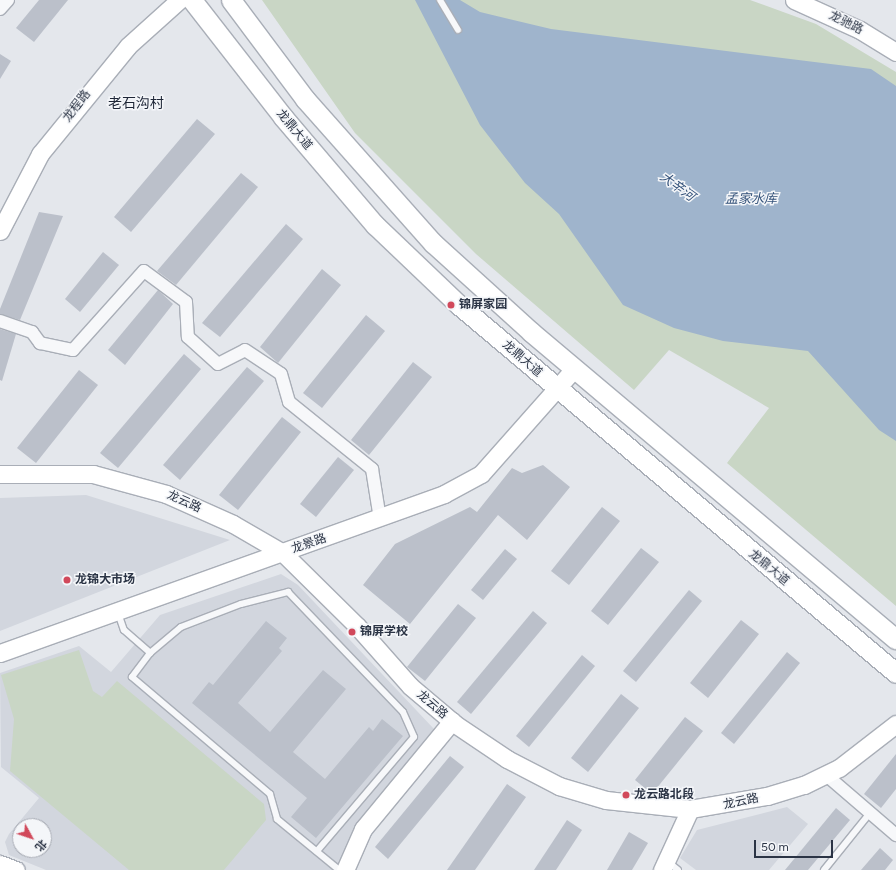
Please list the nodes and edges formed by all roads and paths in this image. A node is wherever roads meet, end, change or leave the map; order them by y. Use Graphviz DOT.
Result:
graph roads {
  1 [pos="8,0"];
  2 [pos="179,0"];
  3 [pos="192,0"];
  4 [pos="231,0"];
  5 [pos="440,0"];
  6 [pos="794,0"];
  7 [pos="823,0"];
  8 [pos="0,9"];
  9 [pos="458,30"];
  10 [pos="896,42"];
  11 [pos="896,52"];
  12 [pos="0,231"];
  13 [pos="0,321"];
  14 [pos="574,369"];
  15 [pos="556,388"];
  16 [pos="0,474"];
  17 [pos="380,519"];
  18 [pos="283,553"];
  19 [pos="118,611"];
  20 [pos="896,639"];
  21 [pos="0,653"];
  22 [pos="150,653"];
  23 [pos="896,673"];
  24 [pos="452,721"];
  25 [pos="896,724"];
  26 [pos="825,774"];
  27 [pos="690,809"];
  28 [pos="870,813"];
  29 [pos="896,835"];
  30 [pos="317,851"];
  31 [pos="0,864"];
  32 [pos="669,867"];
  33 [pos="16,870"];
  34 [pos="339,870"];
  35 [pos="345,870"];
  36 [pos="824,870"];
  1 -- 8 [label="street"];
  2 -- 12 [label="street, 龙程路"];
  3 -- 15 [label="main road, 龙鼎大道"];
  4 -- 14 [label="main road"];
  5 -- 9 [label="lane"];
  6 -- 11 [label="street, 龙驰路"];
  7 -- 10 [label="street, 龙驰路"];
  13 -- 17 [label="street"];
  14 -- 15 [label="street, 龙景路"];
  14 -- 20 [label="main road"];
  15 -- 17 [label="street, 龙景路"];
  15 -- 23 [label="main road, 龙鼎大道"];
  16 -- 18 [label="street, 龙云路"];
  17 -- 18 [label="street, 龙景路"];
  18 -- 19 [label="street, 龙景路"];
  18 -- 24 [label="street, 龙云路"];
  19 -- 21 [label="street, 龙景路"];
  19 -- 22 [label="lane"];
  22 -- 30 [label="lane"];
  22 -- 30 [label="lane"];
  24 -- 27 [label="street, 龙云路"];
  24 -- 35 [label="street"];
  25 -- 26 [label="street, 龙云路"];
  26 -- 27 [label="street, 龙云路"];
  26 -- 28 [label="street"];
  27 -- 32 [label="street"];
  28 -- 29 [label="street"];
  28 -- 36 [label="lane"];
  30 -- 34 [label="lane"];
  31 -- 33 [label="street"];
}
